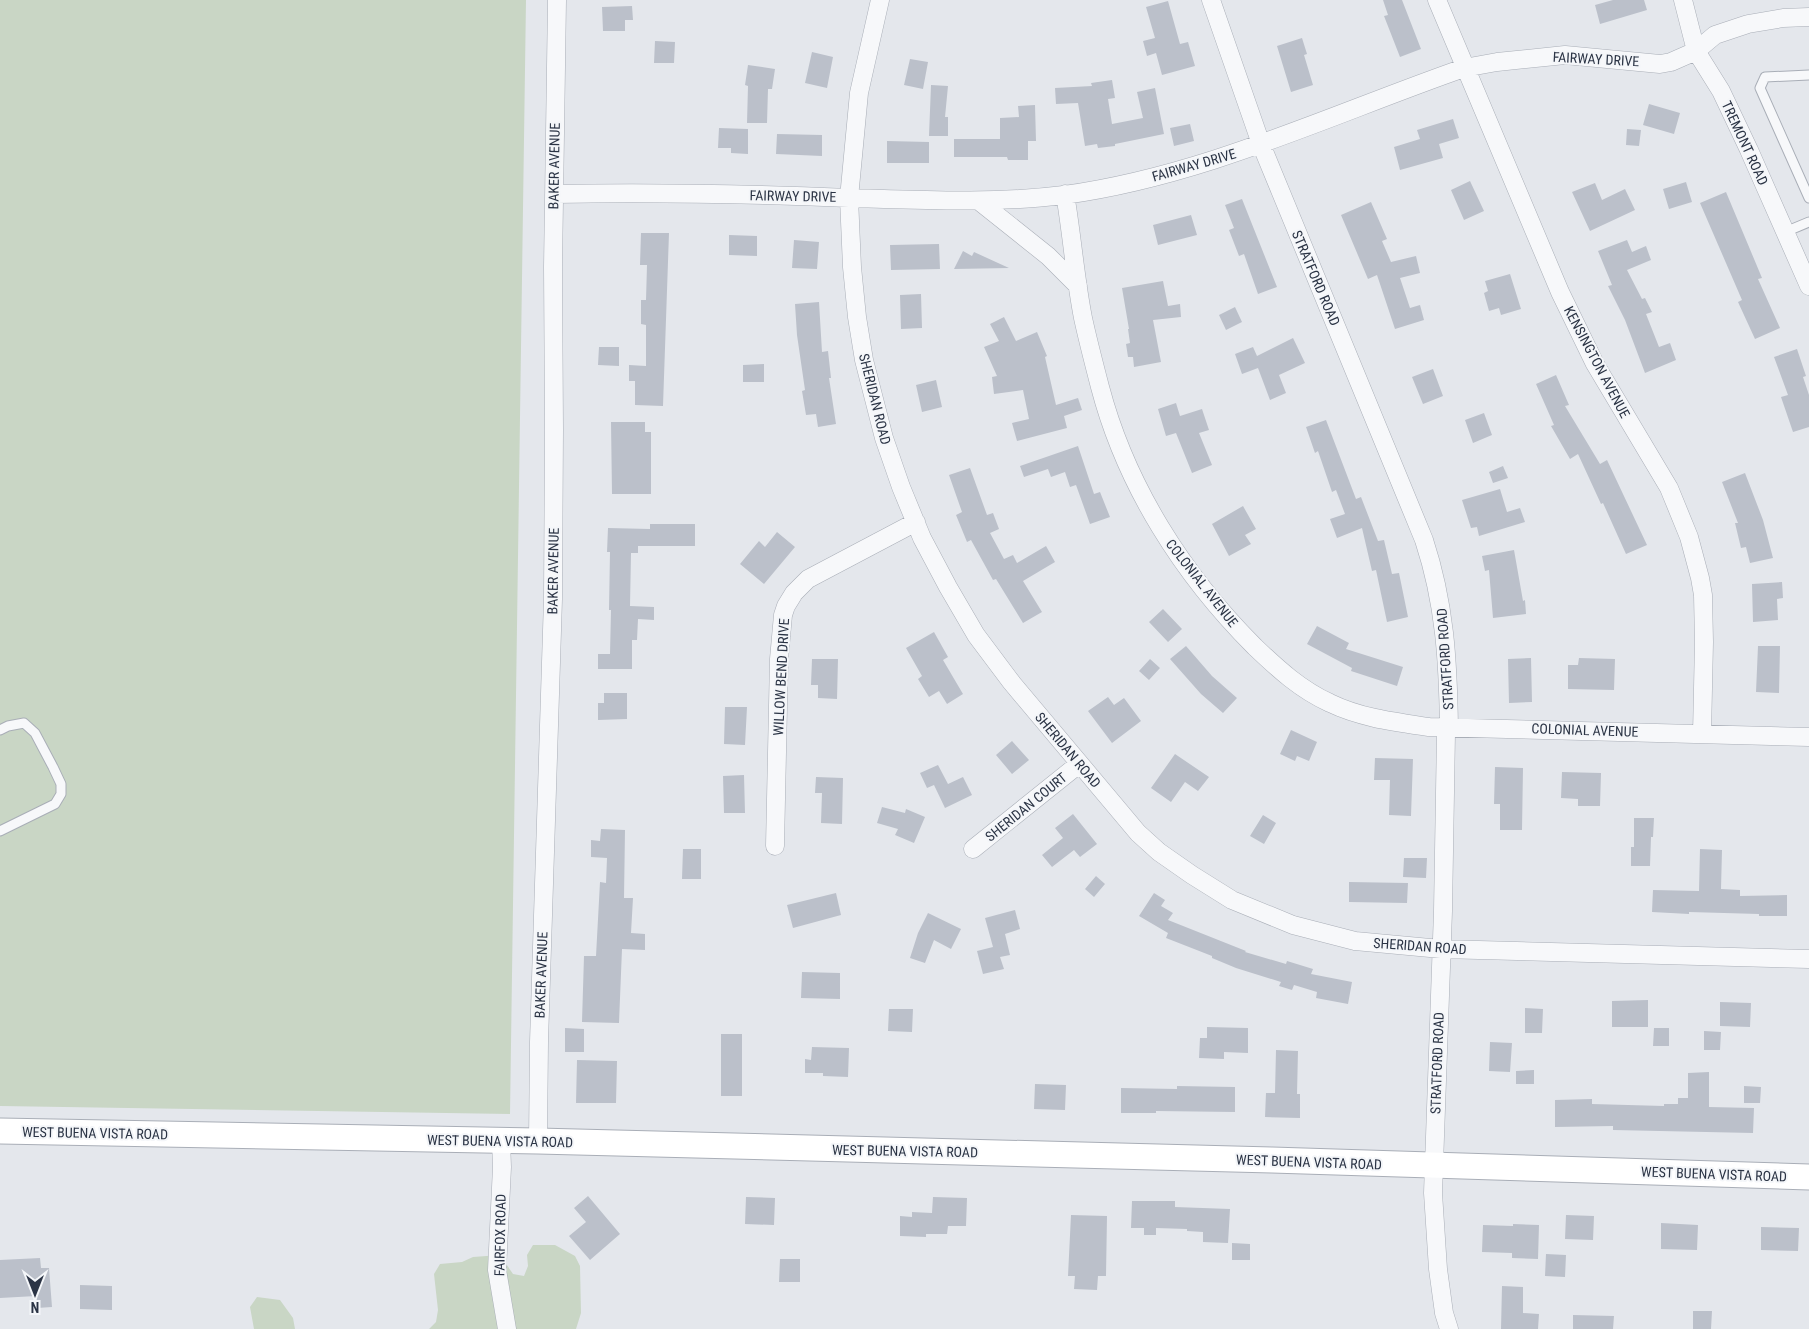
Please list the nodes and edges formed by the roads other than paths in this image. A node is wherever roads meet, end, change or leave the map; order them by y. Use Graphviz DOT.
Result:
graph roads {
  1 [pos="557,0"];
  2 [pos="880,0"];
  3 [pos="1211,0"];
  4 [pos="1437,0"];
  5 [pos="1683,0"];
  6 [pos="1809,17"];
  7 [pos="1696,51"];
  8 [pos="1464,68"];
  9 [pos="1809,74"];
  10 [pos="1261,144"];
  11 [pos="554,194"];
  12 [pos="1065,194"];
  13 [pos="849,198"];
  14 [pos="1809,198"];
  15 [pos="979,201"];
  16 [pos="1809,222"];
  17 [pos="1785,232"];
  18 [pos="1078,286"];
  19 [pos="1809,286"];
  20 [pos="916,522"];
  21 [pos="1449,728"];
  22 [pos="0,730"];
  23 [pos="1702,734"];
  24 [pos="1809,737"];
  25 [pos="1079,764"];
  26 [pos="0,831"];
  27 [pos="775,846"];
  28 [pos="973,849"];
  29 [pos="1441,949"];
  30 [pos="1809,959"];
  31 [pos="0,1131"];
  32 [pos="501,1141"];
  33 [pos="538,1141"];
  34 [pos="1435,1166"];
  35 [pos="1809,1177"];
  36 [pos="507,1329"];
  37 [pos="1449,1329"];
  1 -- 11 [label="street, BAKER AVENUE"];
  2 -- 13 [label="street, SHERIDAN ROAD"];
  3 -- 10 [label="street, STRATFORD ROAD"];
  4 -- 8 [label="street, KENSINGTON AVENUE"];
  5 -- 7 [label="street, TREMONT ROAD"];
  6 -- 7 [label="street, FAIRWAY DRIVE"];
  7 -- 8 [label="street, FAIRWAY DRIVE"];
  7 -- 17 [label="street, TREMONT ROAD"];
  8 -- 10 [label="street, FAIRWAY DRIVE"];
  8 -- 23 [label="street, KENSINGTON AVENUE"];
  9 -- 14 [label="lane"];
  10 -- 12 [label="street, FAIRWAY DRIVE"];
  10 -- 21 [label="street, STRATFORD ROAD"];
  11 -- 13 [label="street, FAIRWAY DRIVE"];
  11 -- 33 [label="street, BAKER AVENUE"];
  12 -- 15 [label="street, FAIRWAY DRIVE"];
  12 -- 18 [label="street, COLONIAL AVENUE"];
  13 -- 15 [label="street, FAIRWAY DRIVE"];
  13 -- 20 [label="street, SHERIDAN ROAD"];
  15 -- 18 [label="street"];
  16 -- 17 [label="lane"];
  17 -- 19 [label="street, TREMONT ROAD"];
  18 -- 21 [label="street, COLONIAL AVENUE"];
  20 -- 25 [label="street, SHERIDAN ROAD"];
  20 -- 27 [label="street, WILLOW BEND DRIVE"];
  21 -- 23 [label="street, COLONIAL AVENUE"];
  21 -- 29 [label="street, STRATFORD ROAD"];
  22 -- 26 [label="lane"];
  23 -- 24 [label="street, COLONIAL AVENUE"];
  25 -- 28 [label="street, SHERIDAN COURT"];
  25 -- 29 [label="street, SHERIDAN ROAD"];
  29 -- 30 [label="street, SHERIDAN ROAD"];
  29 -- 34 [label="street, STRATFORD ROAD"];
  31 -- 32 [label="street, WEST BUENA VISTA ROAD"];
  32 -- 33 [label="street, WEST BUENA VISTA ROAD"];
  32 -- 36 [label="street, FAIRFOX ROAD"];
  33 -- 34 [label="street, WEST BUENA VISTA ROAD"];
  34 -- 35 [label="street, WEST BUENA VISTA ROAD"];
  34 -- 37 [label="street, STRATFORD ROAD"];
}
